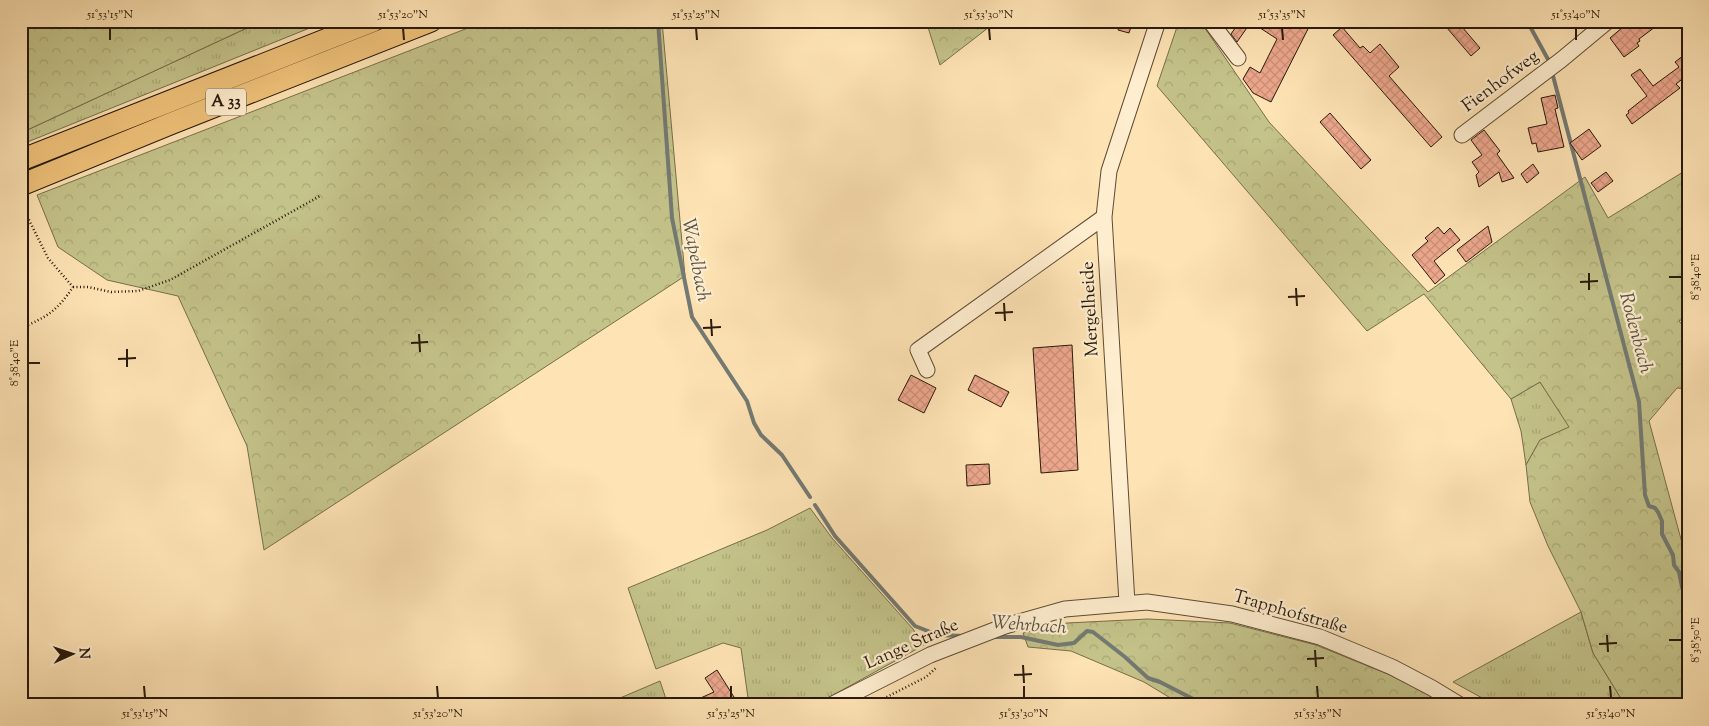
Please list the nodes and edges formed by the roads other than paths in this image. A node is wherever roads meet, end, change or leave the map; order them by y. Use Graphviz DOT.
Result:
graph roads {
  1 [pos="373,21"];
  2 [pos="431,21"];
  3 [pos="1158,21"];
  4 [pos="1210,21"];
  5 [pos="1608,21"];
  6 [pos="1238,58"];
  7 [pos="1462,134"];
  8 [pos="21,160"];
  9 [pos="21,185"];
  10 [pos="1104,217"];
  11 [pos="927,370"];
  12 [pos="1127,603"];
  13 [pos="1158,603"];
  14 [pos="831,705"];
  15 [pos="1460,705"];
  1 -- 8 [label="highway, A 33"];
  2 -- 9 [label="highway, A 33"];
  3 -- 10 [label="street, Mergelheide"];
  4 -- 6 [label="street"];
  5 -- 7 [label="street, Fienhofweg"];
  10 -- 11 [label="street"];
  10 -- 12 [label="street, Mergelheide"];
  12 -- 13 [label="street, Lange Straße"];
  12 -- 14 [label="street, Lange Straße"];
  13 -- 15 [label="street, Trapphofstraße"];
}
